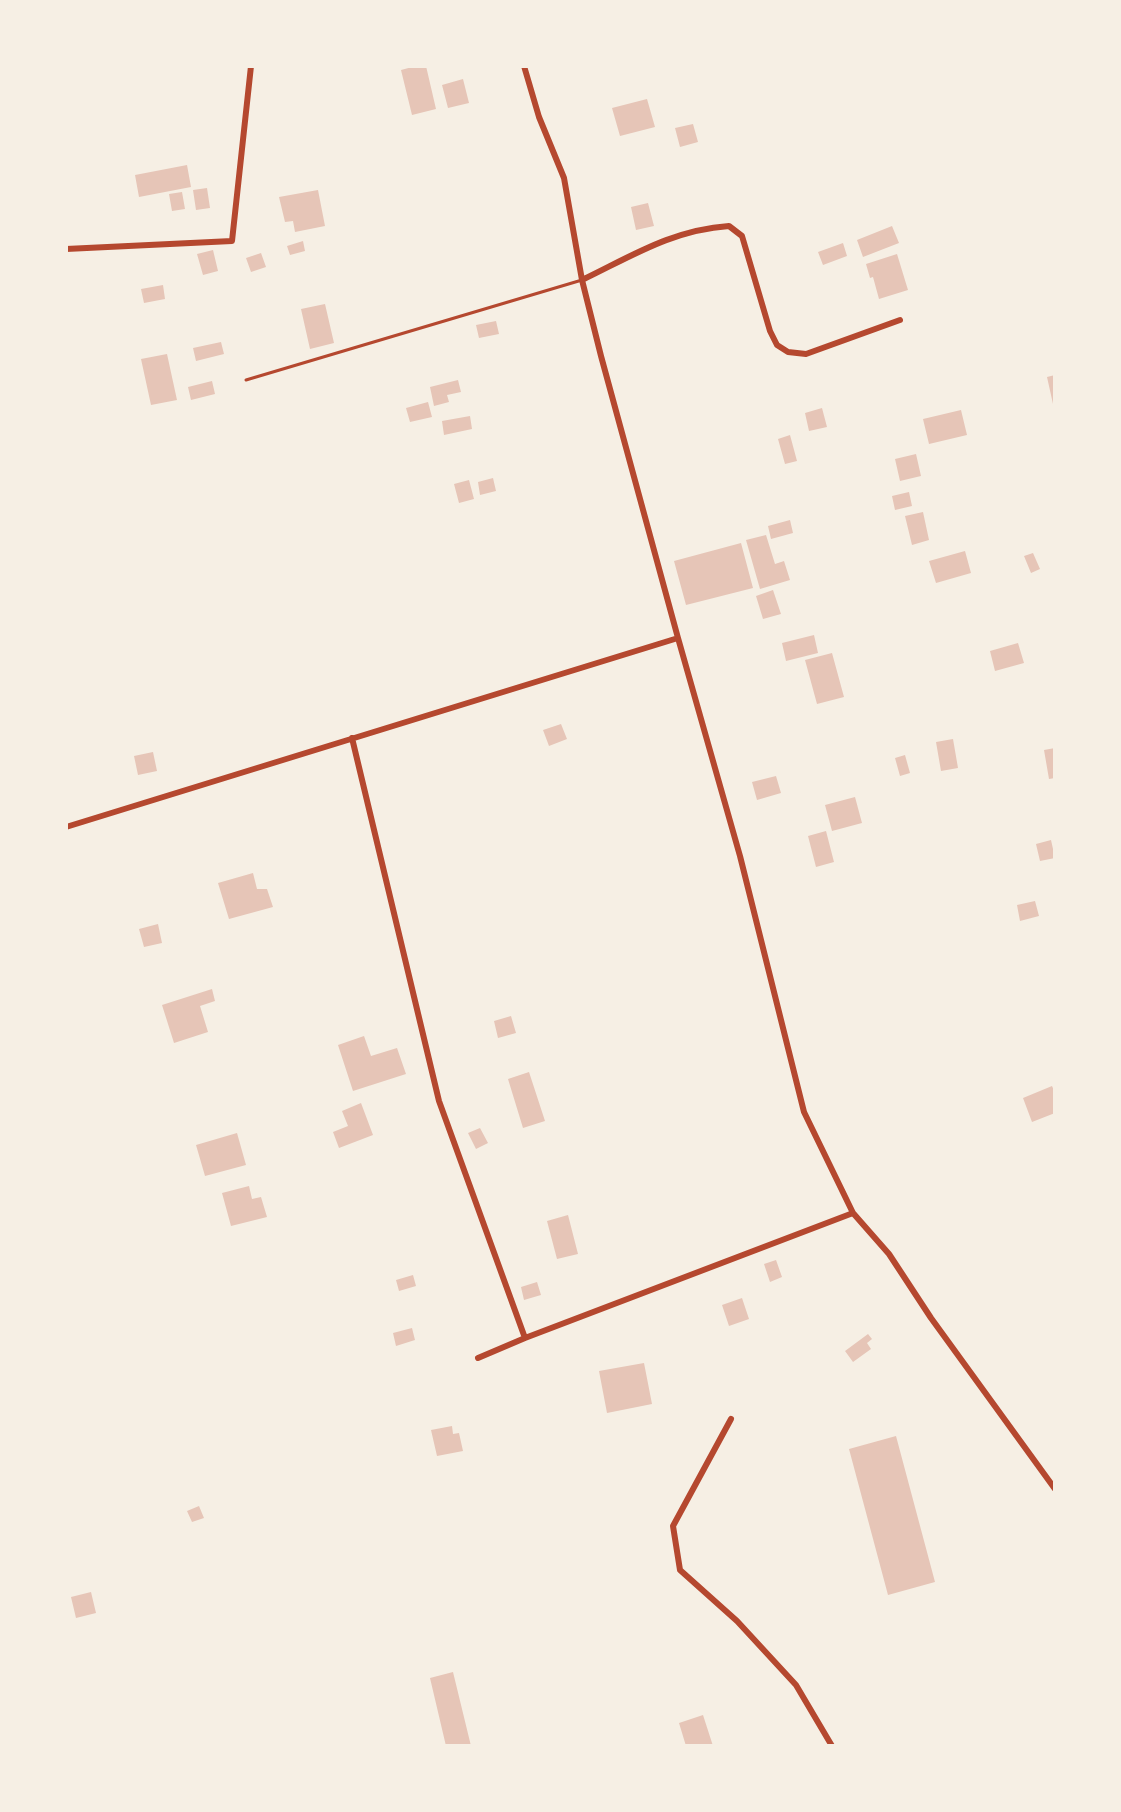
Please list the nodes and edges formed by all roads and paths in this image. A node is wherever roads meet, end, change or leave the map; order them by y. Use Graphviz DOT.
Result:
graph roads {
  1 [pos="251,66"];
  2 [pos="524,66"];
  3 [pos="66,249"];
  4 [pos="582,280"];
  5 [pos="900,320"];
  6 [pos="246,380"];
  7 [pos="678,638"];
  8 [pos="352,738"];
  9 [pos="66,827"];
  10 [pos="853,1213"];
  11 [pos="525,1338"];
  12 [pos="478,1359"];
  13 [pos="731,1419"];
  14 [pos="1055,1489"];
  15 [pos="832,1746"];
  1 -- 3 [label="street"];
  2 -- 4 [label="street"];
  4 -- 5 [label="street"];
  4 -- 6 [label="lane"];
  4 -- 7 [label="street"];
  7 -- 8 [label="street"];
  7 -- 10 [label="street"];
  8 -- 9 [label="street"];
  8 -- 11 [label="street"];
  10 -- 11 [label="street"];
  10 -- 14 [label="street"];
  11 -- 12 [label="street"];
  13 -- 15 [label="street"];
}
